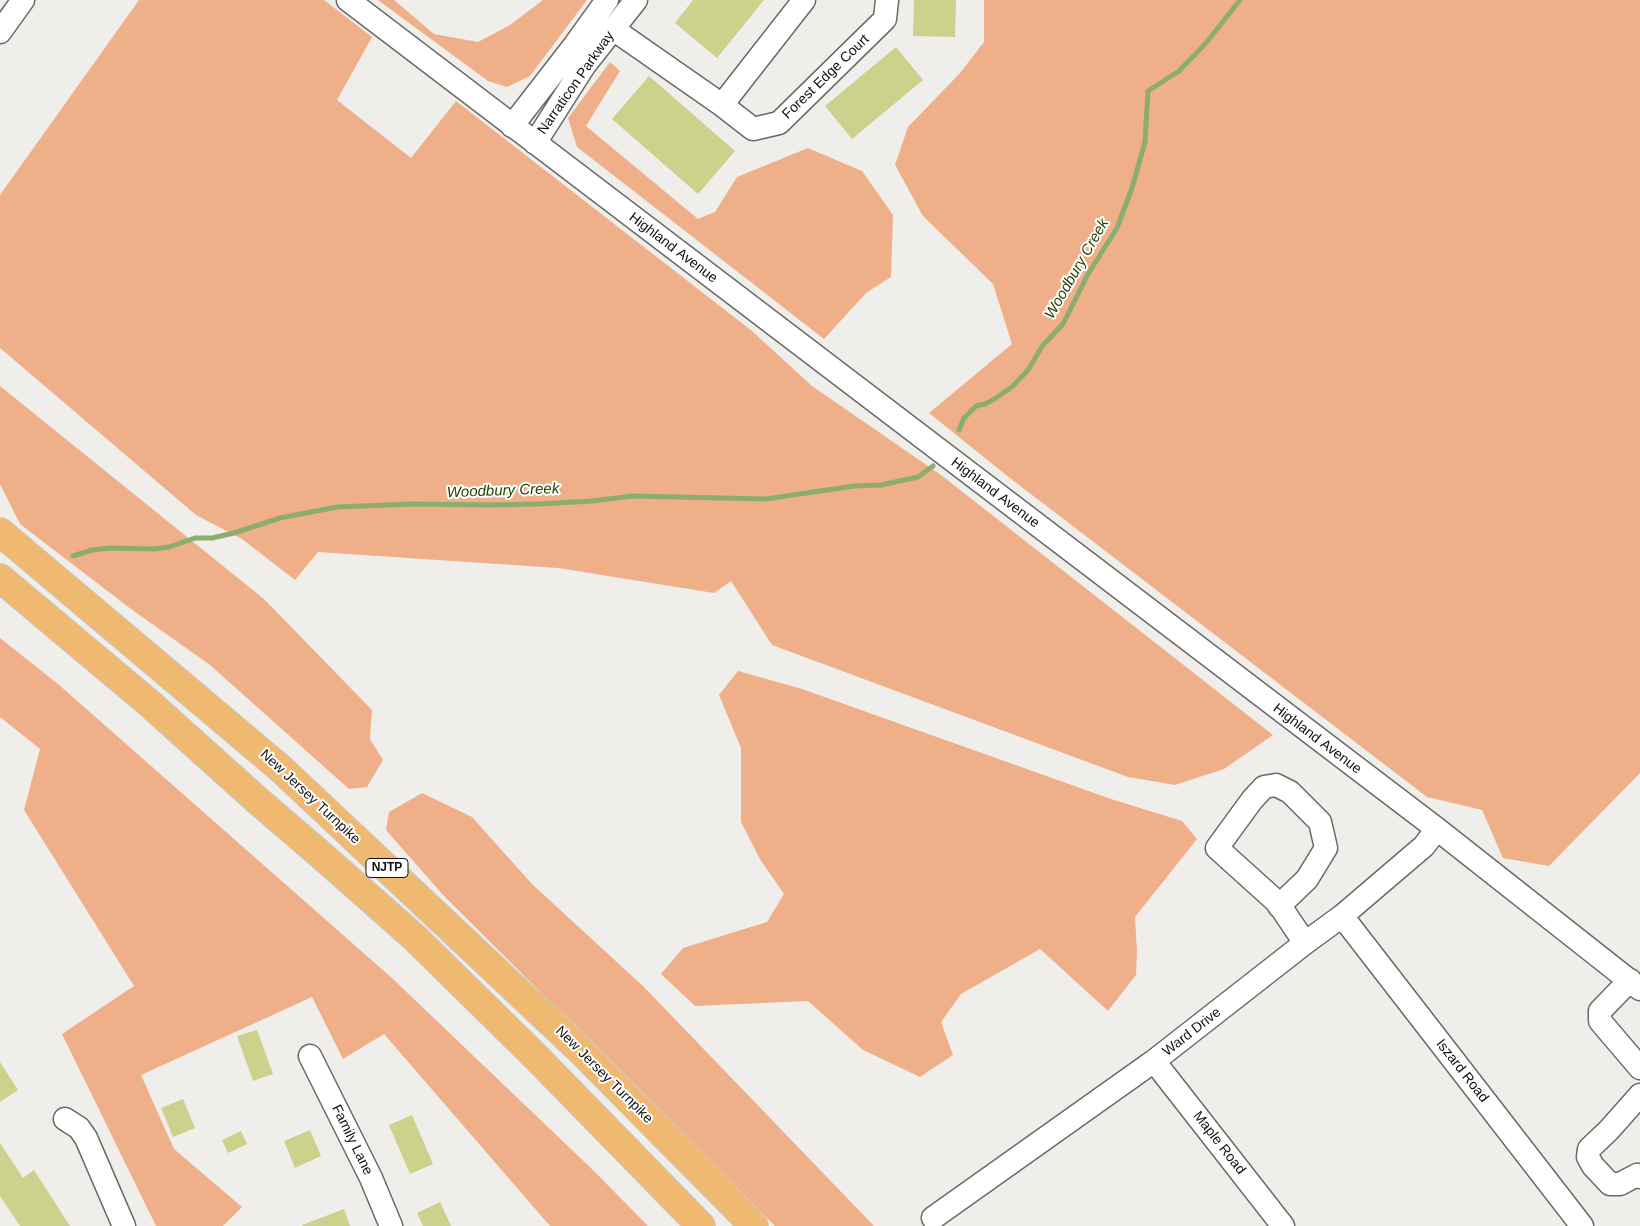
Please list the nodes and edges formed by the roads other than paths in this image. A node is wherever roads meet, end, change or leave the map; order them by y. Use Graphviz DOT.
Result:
graph roads {
  1 [pos="24,0"];
  2 [pos="348,0"];
  3 [pos="607,0"];
  4 [pos="636,0"];
  5 [pos="804,0"];
  6 [pos="887,0"];
  7 [pos="613,29"];
  8 [pos="0,32"];
  9 [pos="722,105"];
  10 [pos="512,126"];
  11 [pos="535,143"];
  12 [pos="0,532"];
  13 [pos="0,578"];
  14 [pos="1437,829"];
  15 [pos="1279,906"];
  16 [pos="1342,916"];
  17 [pos="1305,943"];
  18 [pos="1635,985"];
  19 [pos="310,1056"];
  20 [pos="1154,1061"];
  21 [pos="1640,1068"];
  22 [pos="1640,1095"];
  23 [pos="65,1119"];
  24 [pos="1640,1177"];
  25 [pos="933,1218"];
  26 [pos="124,1226"];
  27 [pos="391,1226"];
  28 [pos="702,1226"];
  29 [pos="754,1226"];
  30 [pos="1282,1226"];
  31 [pos="1582,1226"];
  1 -- 8 [label="street"];
  2 -- 10 [label="street, Highland Avenue"];
  3 -- 10 [label="street, Narraticon Parkway"];
  4 -- 7 [label="street, Narraticon Parkway"];
  5 -- 9 [label="street"];
  6 -- 9 [label="street, Forest Edge Court"];
  7 -- 9 [label="street, Forest Edge Court"];
  7 -- 11 [label="street, Narraticon Parkway"];
  10 -- 11 [label="street, Highland Avenue"];
  11 -- 14 [label="street, Highland Avenue"];
  12 -- 29 [label="highway, New Jersey Turnpike / NJTP"];
  13 -- 28 [label="highway, NJTP"];
  14 -- 16 [label="street, Ward Drive"];
  14 -- 18 [label="street, Highland Avenue"];
  15 -- 15 [label="street"];
  15 -- 17 [label="street"];
  16 -- 17 [label="street, Ward Drive"];
  16 -- 31 [label="street, Iszard Road"];
  17 -- 20 [label="street, Ward Drive"];
  18 -- 21 [label="street"];
  19 -- 27 [label="street, Family Lane"];
  20 -- 25 [label="street, Ward Drive"];
  20 -- 30 [label="street, Maple Road"];
  22 -- 24 [label="street"];
  23 -- 26 [label="street"];
}
